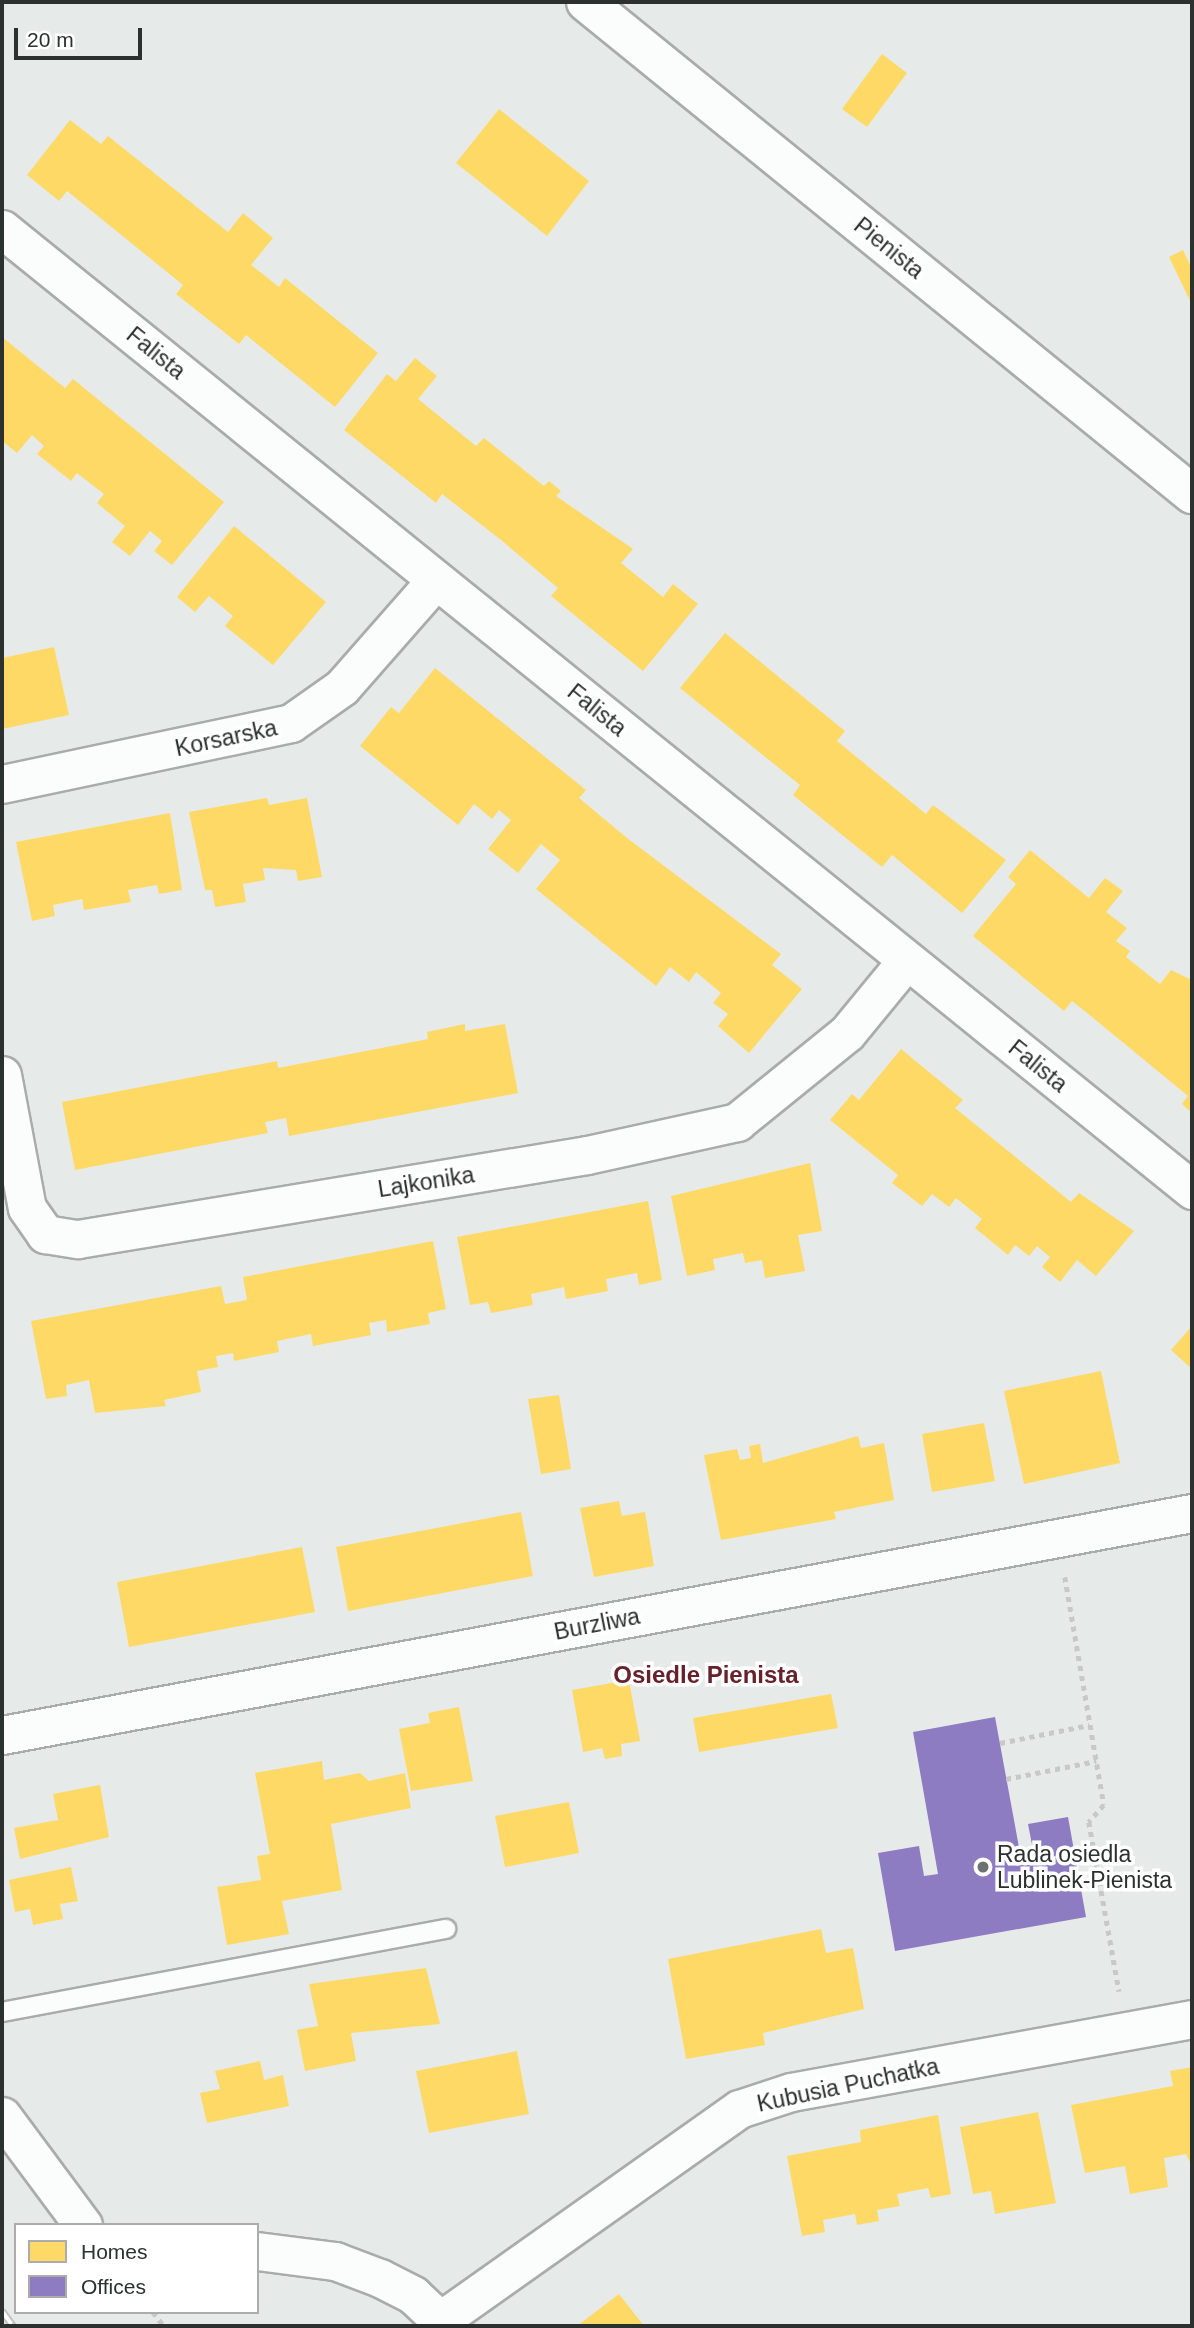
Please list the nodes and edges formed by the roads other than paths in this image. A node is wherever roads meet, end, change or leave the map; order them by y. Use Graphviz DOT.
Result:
graph roads {
  1 [pos="586,2"];
  2 [pos="2,229"];
  3 [pos="1192,494"];
  4 [pos="436,580"];
  5 [pos="2,784"];
  6 [pos="907,960"];
  7 [pos="2,1075"];
  8 [pos="1192,1190"];
  9 [pos="1192,1513"];
  10 [pos="5,1730"];
  11 [pos="446,1930"];
  12 [pos="2,2012"];
  13 [pos="1192,2019"];
  14 [pos="2,2116"];
  15 [pos="82,2223"];
  16 [pos="259,2251"];
  17 [pos="444,2323"];
  1 -- 3 [label="street, Pienista"];
  2 -- 4 [label="street, Falista"];
  4 -- 5 [label="street, Korsarska"];
  4 -- 6 [label="street, Falista"];
  6 -- 7 [label="street, Lajkonika"];
  6 -- 8 [label="street, Falista"];
  9 -- 10 [label="street, Burzliwa"];
  11 -- 12 [label="lane"];
  13 -- 17 [label="street, Kubusia Puchatka"];
  14 -- 15 [label="street"];
  16 -- 17 [label="street"];
}
